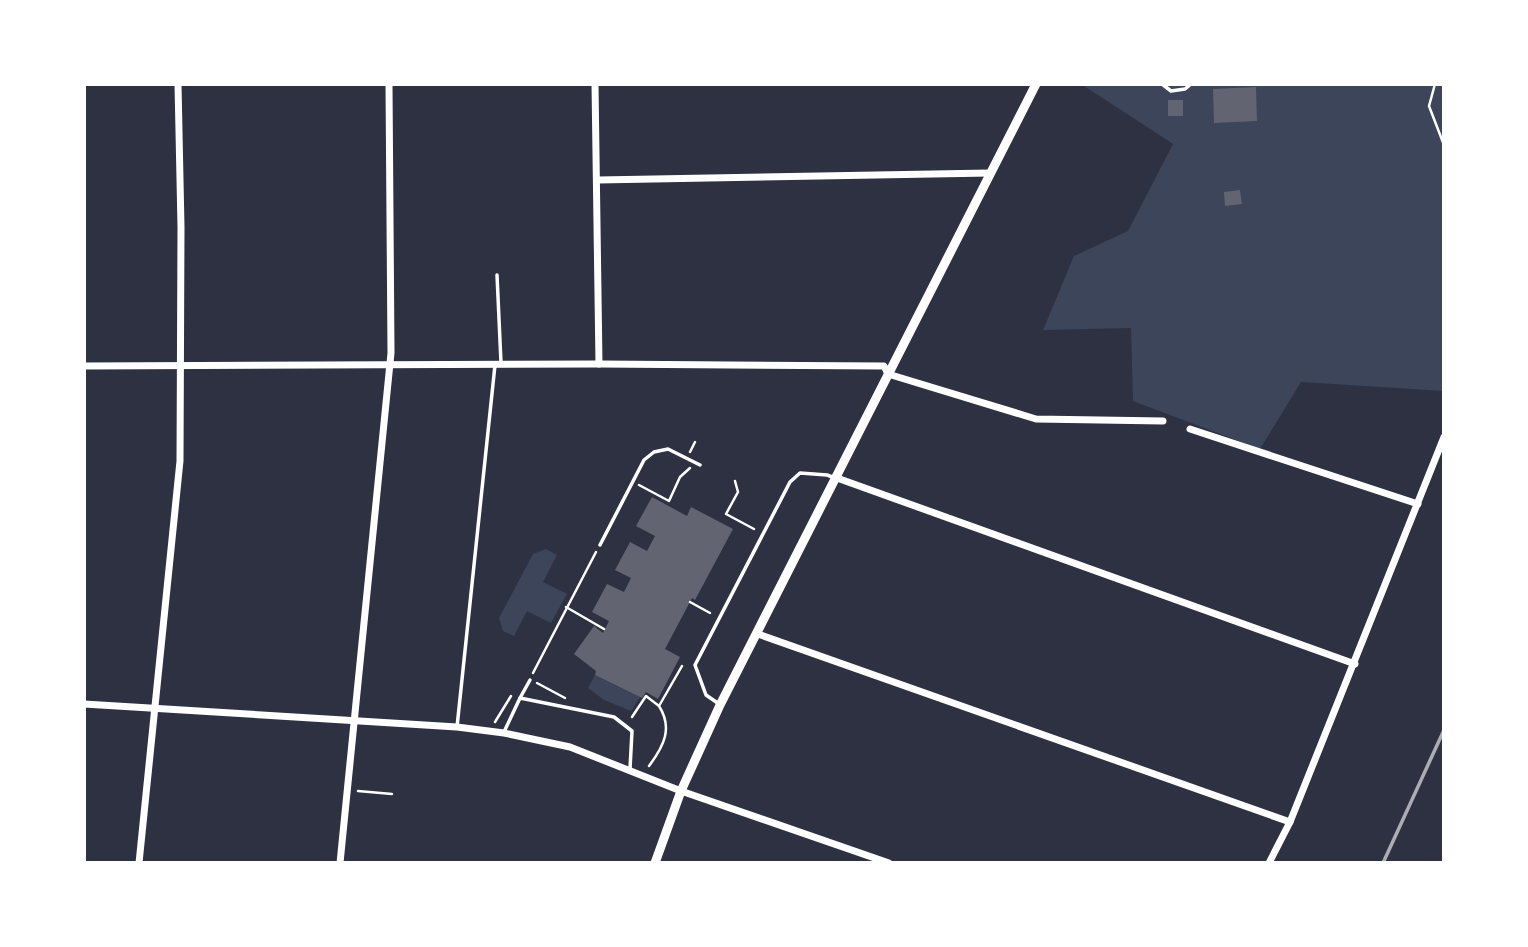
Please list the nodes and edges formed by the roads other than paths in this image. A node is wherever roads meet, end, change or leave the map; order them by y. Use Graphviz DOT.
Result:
graph roads {
  1 [pos="178,84"];
  2 [pos="389,84"];
  3 [pos="595,84"];
  4 [pos="1035,84"];
  5 [pos="1162,84"];
  6 [pos="1191,84"];
  7 [pos="990,173"];
  8 [pos="598,180"];
  9 [pos="497,275"];
  10 [pos="599,364"];
  11 [pos="390,365"];
  12 [pos="498,365"];
  13 [pos="84,366"];
  14 [pos="181,366"];
  15 [pos="888,374"];
  16 [pos="1163,421"];
  17 [pos="1191,429"];
  18 [pos="1444,436"];
  19 [pos="700,465"];
  20 [pos="837,478"];
  21 [pos="1418,504"];
  22 [pos="600,545"];
  23 [pos="758,634"];
  24 [pos="1355,664"];
  25 [pos="530,680"];
  26 [pos="520,698"];
  27 [pos="84,704"];
  28 [pos="720,705"];
  29 [pos="155,709"];
  30 [pos="354,722"];
  31 [pos="457,727"];
  32 [pos="504,733"];
  33 [pos="630,769"];
  34 [pos="681,791"];
  35 [pos="1290,822"];
  36 [pos="139,863"];
  37 [pos="340,863"];
  38 [pos="655,863"];
  39 [pos="889,863"];
  40 [pos="1269,863"];
  1 -- 14 [label="street"];
  2 -- 11 [label="street"];
  3 -- 8 [label="street"];
  4 -- 7 [label="street"];
  5 -- 6 [label="lane"];
  7 -- 8 [label="street"];
  7 -- 15 [label="street"];
  8 -- 10 [label="street"];
  9 -- 12 [label="lane"];
  10 -- 12 [label="street"];
  10 -- 15 [label="street"];
  11 -- 12 [label="street"];
  11 -- 14 [label="street"];
  11 -- 30 [label="street"];
  12 -- 31 [label="lane"];
  13 -- 14 [label="street"];
  14 -- 29 [label="street"];
  15 -- 16 [label="street"];
  15 -- 20 [label="street"];
  17 -- 21 [label="street"];
  18 -- 21 [label="street"];
  19 -- 22 [label="lane"];
  20 -- 23 [label="street"];
  20 -- 24 [label="street"];
  20 -- 28 [label="lane"];
  21 -- 24 [label="street"];
  23 -- 28 [label="street"];
  23 -- 35 [label="street"];
  24 -- 35 [label="street"];
  25 -- 26 [label="lane"];
  26 -- 32 [label="lane"];
  26 -- 33 [label="lane"];
  27 -- 29 [label="street"];
  28 -- 34 [label="street"];
  29 -- 30 [label="street"];
  29 -- 36 [label="street"];
  30 -- 31 [label="street"];
  30 -- 37 [label="street"];
  31 -- 32 [label="street"];
  32 -- 33 [label="street"];
  33 -- 34 [label="street"];
  34 -- 38 [label="street"];
  34 -- 39 [label="street"];
  35 -- 40 [label="street"];
}
